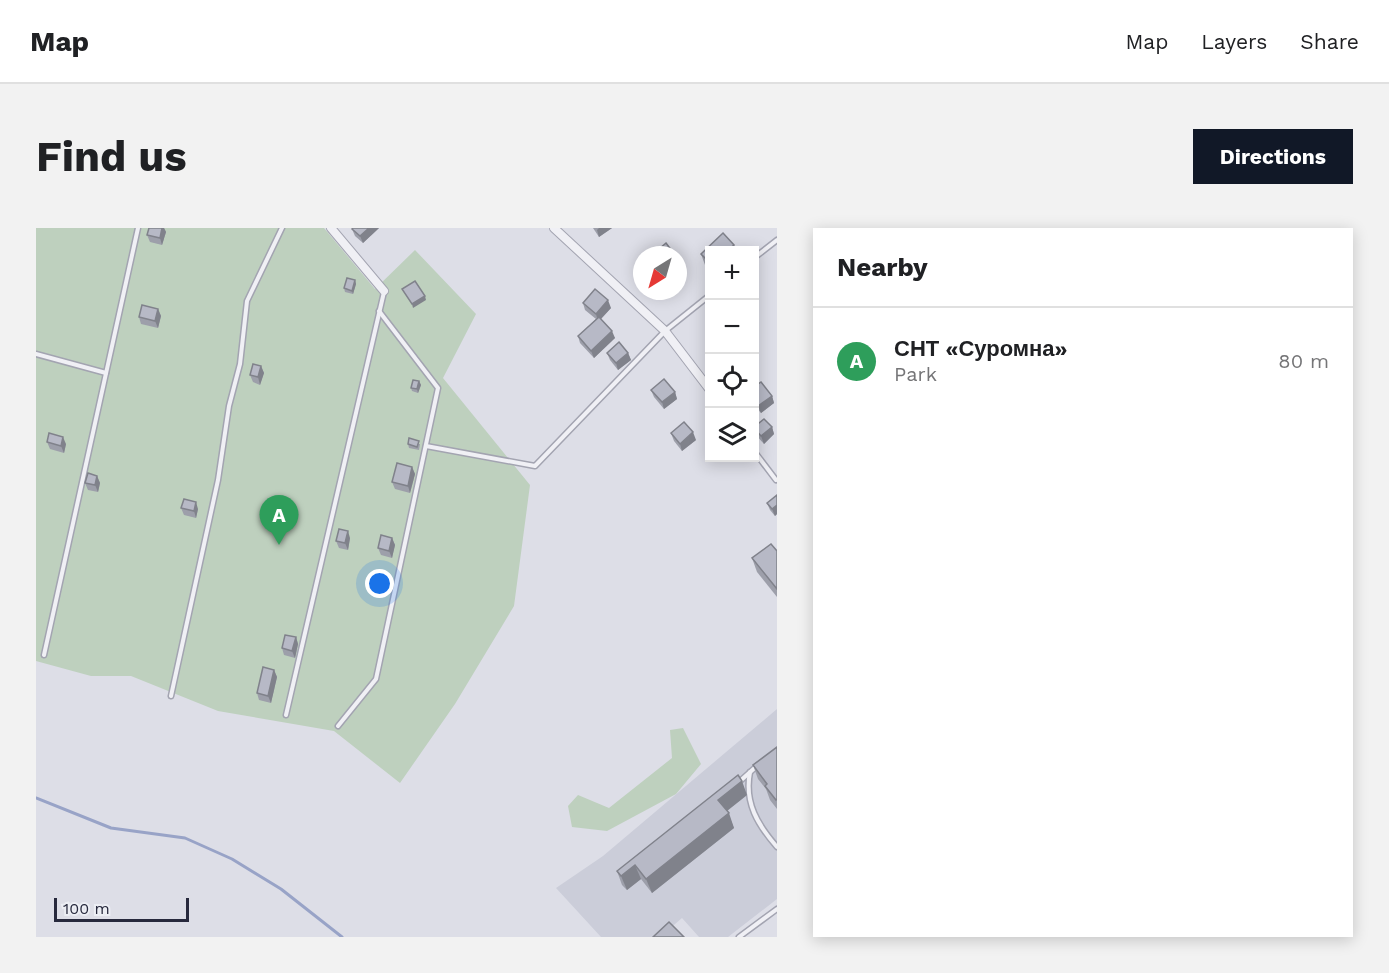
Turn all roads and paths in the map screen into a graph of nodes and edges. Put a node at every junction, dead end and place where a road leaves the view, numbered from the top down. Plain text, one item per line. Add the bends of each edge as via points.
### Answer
1 (138, 228) edge
2 (282, 228) edge
3 (331, 228) edge
4 (554, 228) edge
5 (777, 240) edge
6 (759, 254) edge
7 (384, 291) joint
8 (705, 299) edge
9 (379, 311) junction
10 (665, 331) junction
11 (36, 354) edge
12 (106, 373) junction
13 (705, 383) edge
14 (426, 446) junction
15 (759, 458) edge
16 (776, 480) edge
17 (44, 655) dead end
18 (171, 696) dead end
19 (286, 715) dead end
20 (338, 726) dead end
21 (759, 764) edge
22 (750, 771) junction
23 (734, 787) edge
24 (777, 847) edge
25 (777, 909) edge
26 (739, 937) edge

1 - 12 lane
2 - 18 lane via 247,301 240,364 218,480
3 - 7 street
4 - 10 street
5 - 6 lane
7 - 9 lane
8 - 10 lane
9 - 14 lane via 438,388
9 - 19 lane
10 - 13 street
10 - 14 lane via 535,466
11 - 12 lane
12 - 17 lane
14 - 20 lane via 376,679
15 - 16 lane
21 - 22 lane
22 - 23 lane
22 - 24 lane via 748,783 754,818
25 - 26 lane

